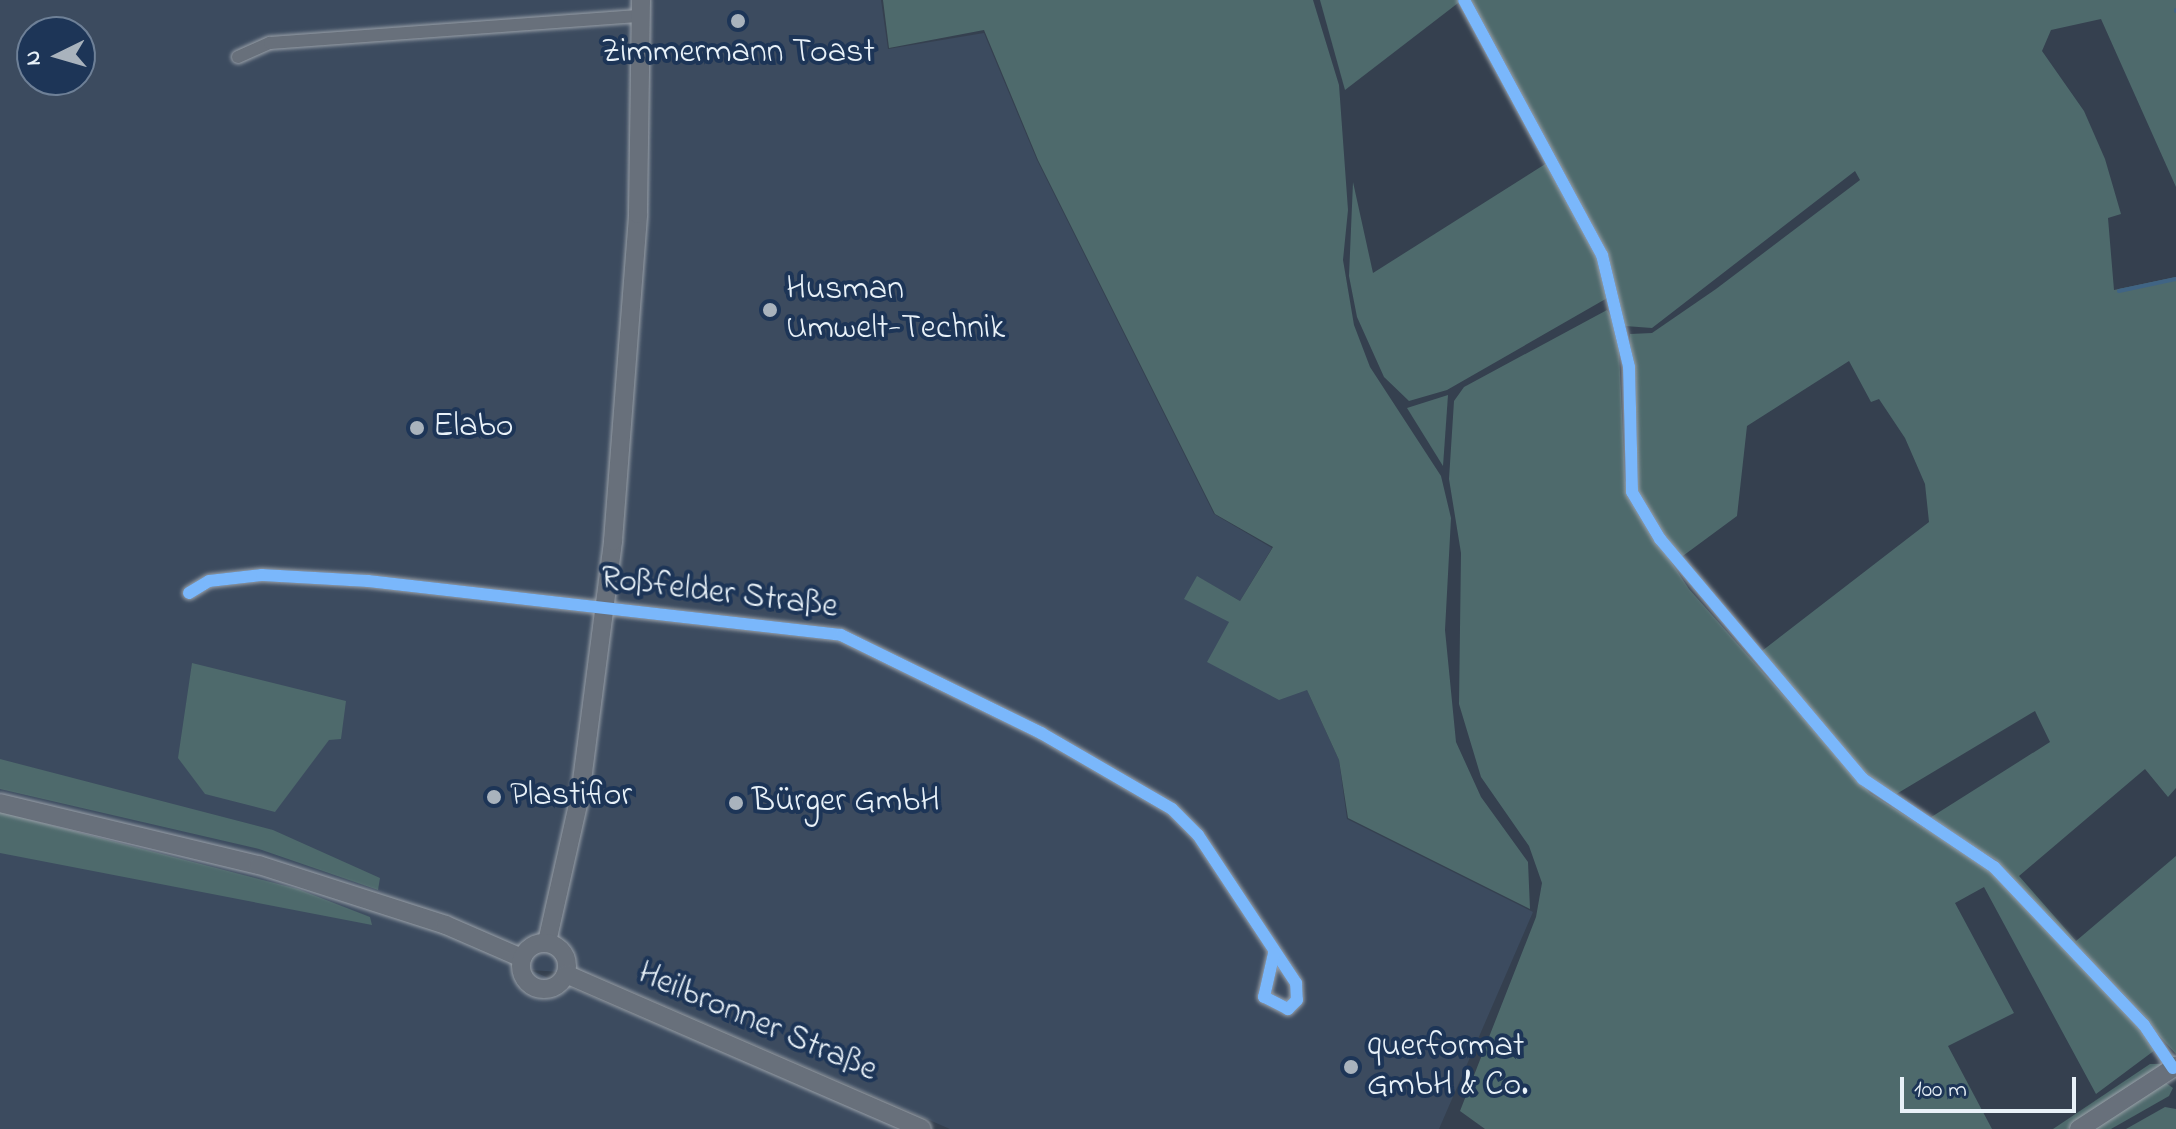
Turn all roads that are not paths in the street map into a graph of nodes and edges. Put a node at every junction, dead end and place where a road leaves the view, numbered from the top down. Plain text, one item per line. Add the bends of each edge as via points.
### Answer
1 (1464, 0) edge
2 (641, 8) edge
3 (238, 57) dead end
4 (189, 593) dead end
5 (606, 607) junction
6 (0, 803) edge
7 (547, 942) junction
8 (1274, 953) dead end
9 (522, 958) junction
10 (566, 974) junction
11 (2175, 1067) edge
12 (922, 1129) edge
13 (2079, 1129) edge

1 - 11 street via 1602,255 1629,367 1632,492 1660,539 1863,779 1994,867 2144,1025
2 - 3 street, Roßfelder Straße via 270,43
2 - 5 main road, Roßfelder Straße via 631,329
4 - 5 street, Roßfelder Straße via 209,581 262,575
5 - 7 main road, Roßfelder Straße via 580,796
5 - 8 street, Roßfelder Straße via 841,635 1041,733 1152,793 1189,824
6 - 9 main road via 259,865 446,925
7 - 9 main road
7 - 10 main road via 561,950
9 - 10 main road via 526,980 541,989
10 - 12 main road, Heilbronner Straße
11 - 13 main road

